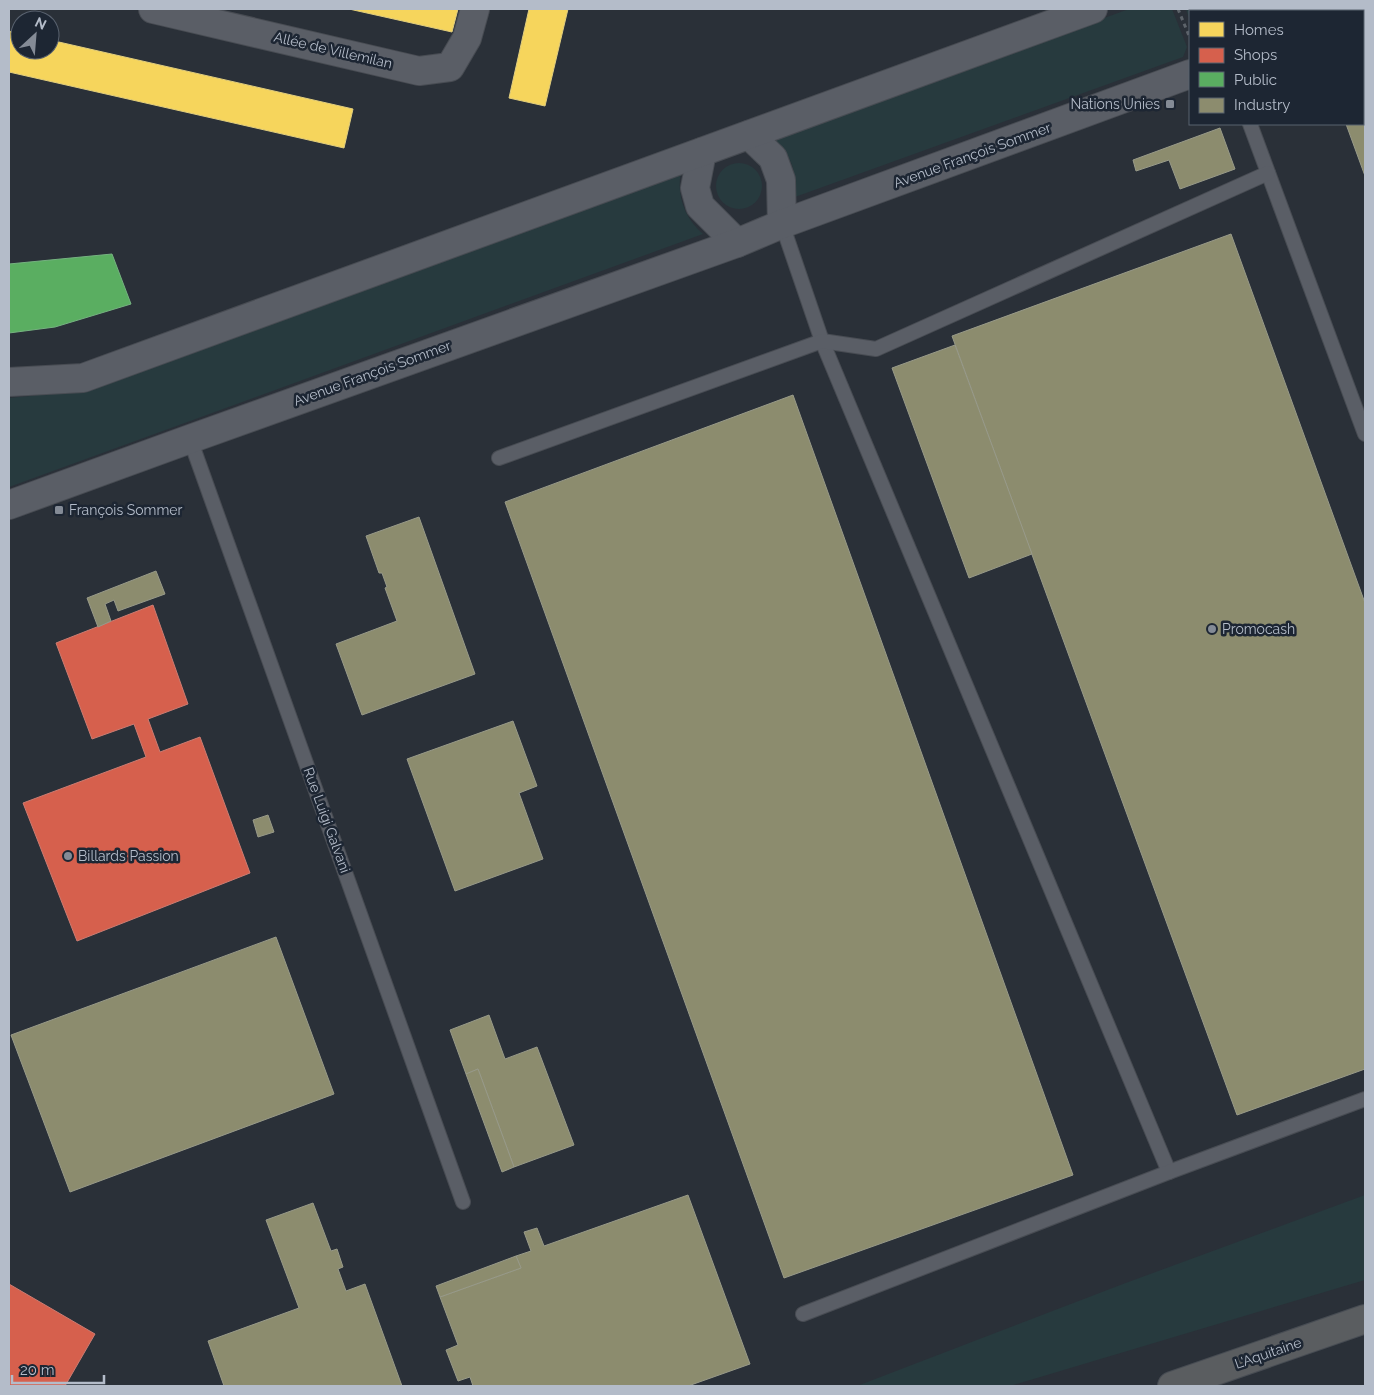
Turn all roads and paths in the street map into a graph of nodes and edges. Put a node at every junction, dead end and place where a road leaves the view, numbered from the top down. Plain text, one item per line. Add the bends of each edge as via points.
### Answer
1 (153, 9) edge
2 (475, 9) edge
3 (1094, 9) edge
4 (1178, 9) edge
5 (1189, 36) edge
6 (1189, 74) edge
7 (1250, 125) edge
8 (749, 135) junction
9 (702, 152) junction
10 (1268, 173) junction
11 (782, 224) junction
12 (737, 242) junction
13 (822, 341) junction
14 (9, 382) edge
15 (1365, 434) edge
16 (190, 438) junction
17 (499, 458) dead end
18 (9, 505) edge
19 (1365, 1099) edge
20 (1169, 1172) junction
21 (463, 1202) dead end
22 (803, 1314) dead end
23 (1365, 1319) edge
24 (1172, 1386) edge

1 - 2 street, Allée de Villemilan via 420,71 450,67 467,38
3 - 8 street
4 - 5 path
6 - 11 street, Avenue François Sommer
7 - 10 lane
8 - 9 street
8 - 11 street via 774,158 781,180
9 - 12 street via 695,188 700,206
9 - 14 street via 83,378
10 - 13 lane via 876,350
10 - 15 lane
11 - 12 street
11 - 13 lane
12 - 16 street, Avenue François Sommer
13 - 17 lane
13 - 20 lane
16 - 18 street, Avenue François Sommer
16 - 21 lane, Rue Luigi Galvani
19 - 20 lane
20 - 22 lane
23 - 24 highway, L'Aquitaine

